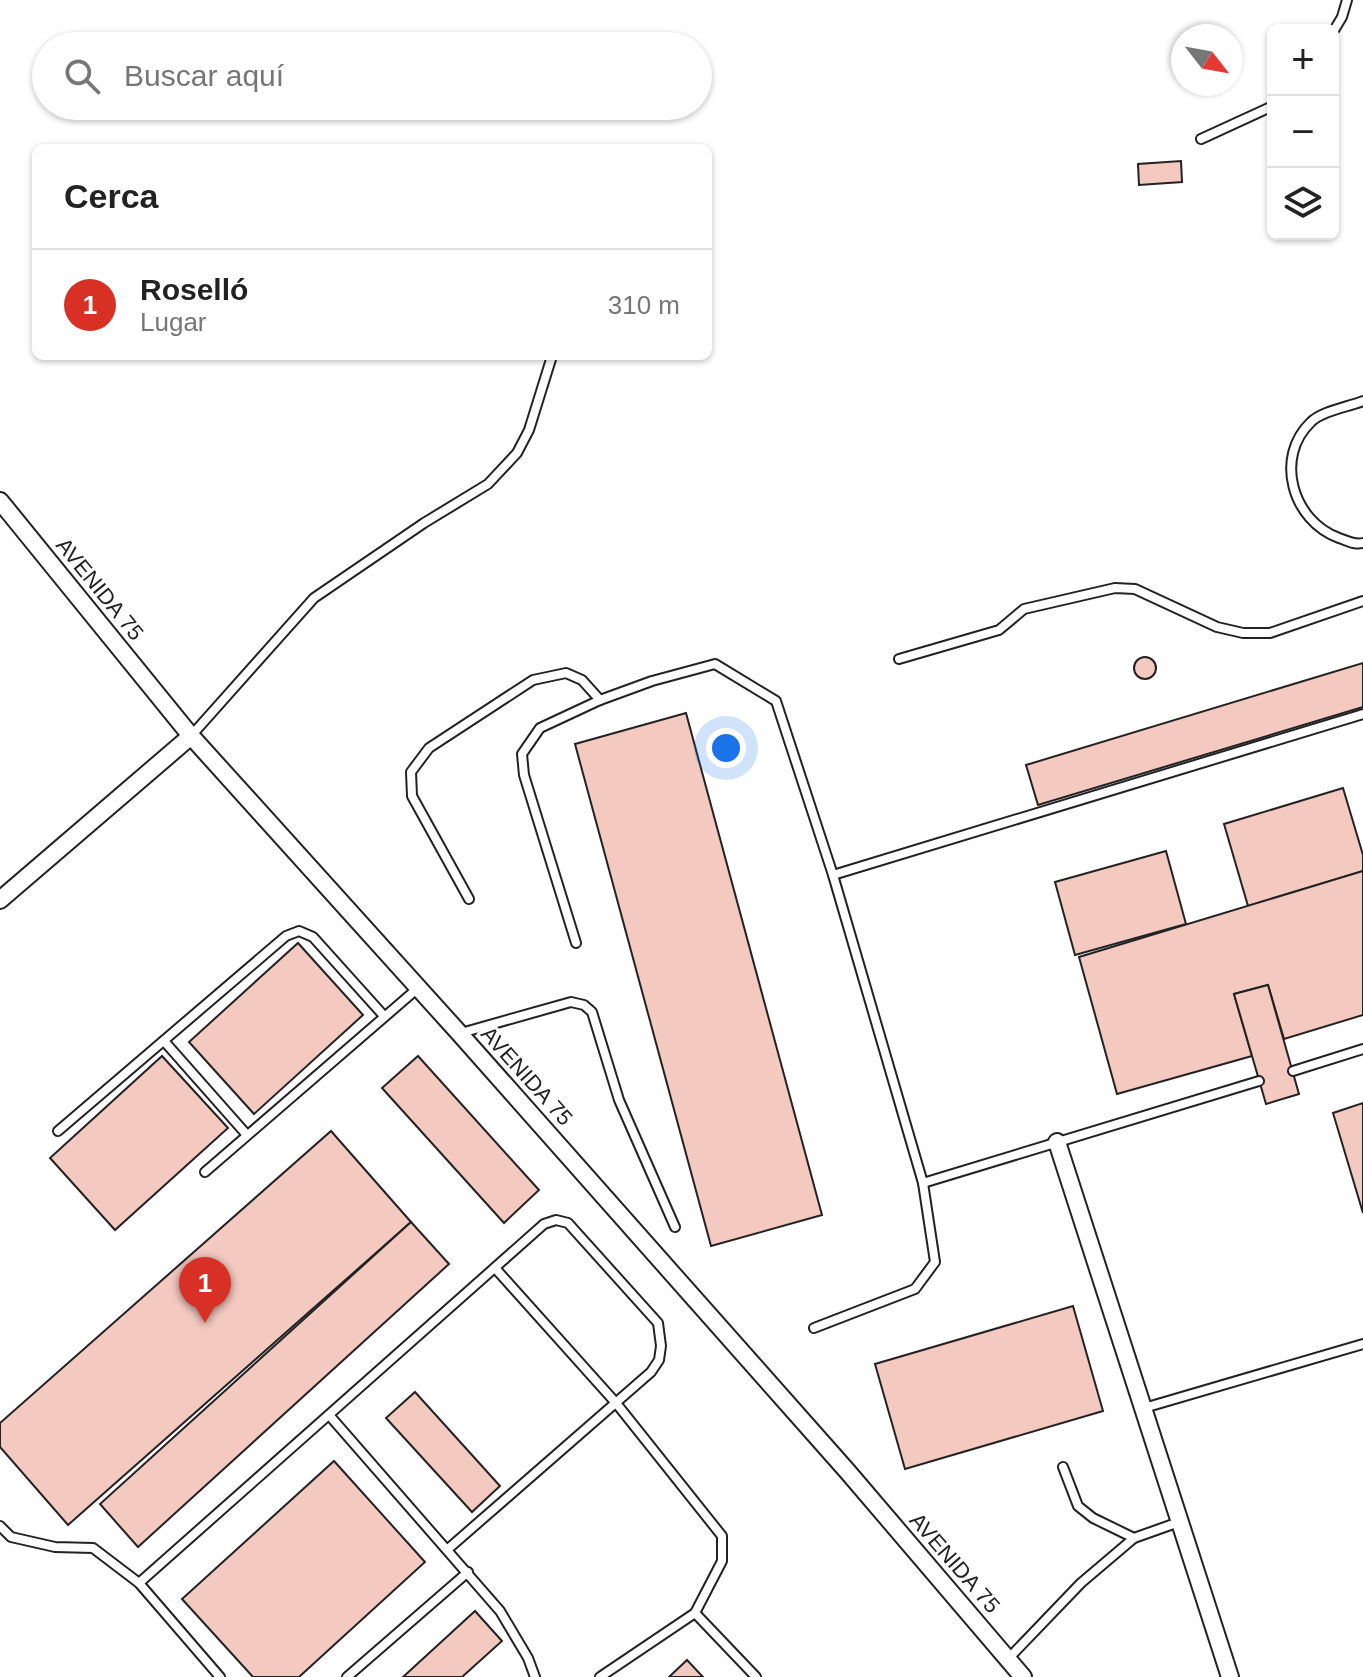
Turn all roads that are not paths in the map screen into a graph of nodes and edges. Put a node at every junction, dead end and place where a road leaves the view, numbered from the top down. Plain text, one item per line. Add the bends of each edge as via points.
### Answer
1 (1347, 0) edge
2 (1338, 24) edge
3 (1267, 109) edge
4 (1201, 139) dead end
5 (551, 360) edge
6 (1363, 401) edge
7 (0, 501) edge
8 (1363, 543) edge
9 (1363, 601) edge
10 (899, 659) dead end
11 (600, 700) junction
12 (1363, 714) edge
13 (191, 736) junction
14 (833, 875) junction
15 (469, 899) dead end
16 (0, 900) edge
17 (576, 943) dead end
18 (418, 987) junction
19 (384, 1016) junction
20 (460, 1034) junction
21 (164, 1041) junction
22 (1363, 1049) edge
23 (1293, 1071) dead end
24 (1259, 1081) dead end
25 (58, 1131) dead end
26 (247, 1135) junction
27 (1057, 1142) junction
28 (205, 1172) dead end
29 (923, 1183) junction
30 (675, 1227) dead end
31 (495, 1268) junction
32 (814, 1328) dead end
33 (1363, 1344) edge
34 (616, 1403) junction
35 (1144, 1408) junction
36 (329, 1415) junction
37 (1063, 1467) dead end
38 (1180, 1522) junction
39 (0, 1526) edge
40 (1134, 1538) junction
41 (448, 1549) junction
42 (468, 1572) junction
43 (139, 1583) junction
44 (695, 1613) junction
45 (1008, 1659) junction
46 (220, 1677) edge
47 (347, 1677) edge
48 (535, 1677) edge
49 (600, 1677) edge
50 (756, 1677) edge
51 (1023, 1677) edge
52 (1230, 1677) edge

1 - 2 lane
3 - 4 lane
5 - 13 lane via 529,430 517,453 488,484 314,598
6 - 8 lane via 1313,419 1293,443 1290,480 1303,510 1330,534
7 - 13 street, AVENIDA 75
9 - 10 lane via 1270,633 1243,633 1217,627 1135,589 1115,588 1024,609 999,630
11 - 14 lane via 715,664 776,701
11 - 15 lane via 582,680 566,673 533,680 429,748 411,772 412,796
11 - 17 lane via 540,728 522,754
12 - 14 lane
13 - 16 street
13 - 18 street, AVENIDA 75
14 - 29 lane
18 - 19 lane
18 - 20 street, AVENIDA 75
19 - 21 lane via 313,937 299,931 286,936
19 - 26 lane
20 - 30 lane via 571,1002 592,1012 619,1100
20 - 45 street, AVENIDA 75
21 - 25 lane
21 - 26 lane
22 - 23 lane
24 - 27 lane
26 - 28 lane
27 - 29 lane
27 - 35 street
29 - 32 lane via 935,1262 915,1289
31 - 34 lane
31 - 34 lane via 544,1224 568,1223 658,1323 659,1360
31 - 36 lane
33 - 35 lane
34 - 41 lane
34 - 44 lane via 722,1536 722,1561
35 - 38 street
36 - 41 lane
36 - 43 lane
37 - 40 lane via 1078,1506
38 - 40 lane
38 - 52 street
39 - 43 lane via 11,1537 55,1547 93,1548
40 - 45 lane via 1081,1583
41 - 42 lane
42 - 47 lane
42 - 48 lane via 500,1611
43 - 46 lane
44 - 49 lane
44 - 50 lane
45 - 51 street, AVENIDA 75

